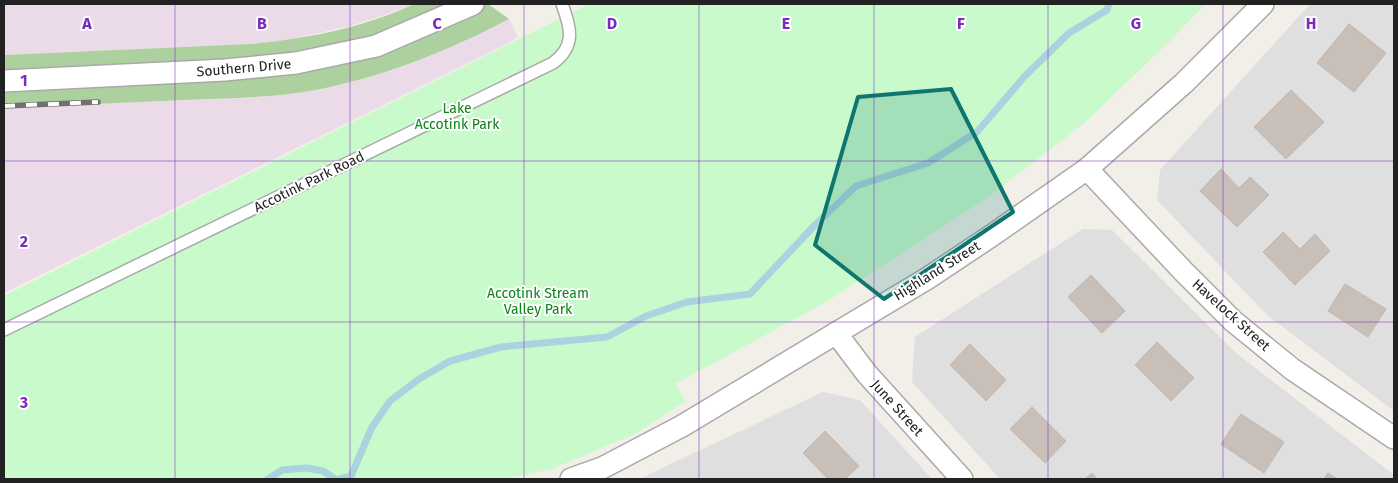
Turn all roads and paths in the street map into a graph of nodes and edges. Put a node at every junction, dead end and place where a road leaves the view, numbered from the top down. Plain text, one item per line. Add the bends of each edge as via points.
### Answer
1 (473, 4) edge
2 (562, 4) edge
3 (1263, 4) edge
4 (4, 81) edge
5 (1087, 169) junction
6 (4, 330) edge
7 (836, 333) junction
8 (1394, 438) edge
9 (571, 479) edge
10 (962, 479) edge

1 - 4 street, Southern Drive via 376,46 296,63 225,70
2 - 6 lane, Accotink Park Road via 570,37 568,48 553,63
3 - 5 street, Highland Street via 1184,83
5 - 7 street, Highland Street via 936,272
5 - 8 street, Havelock Street via 1233,321 1292,369
7 - 9 street, Highland Street via 682,426 602,468
7 - 10 street, June Street via 866,374

